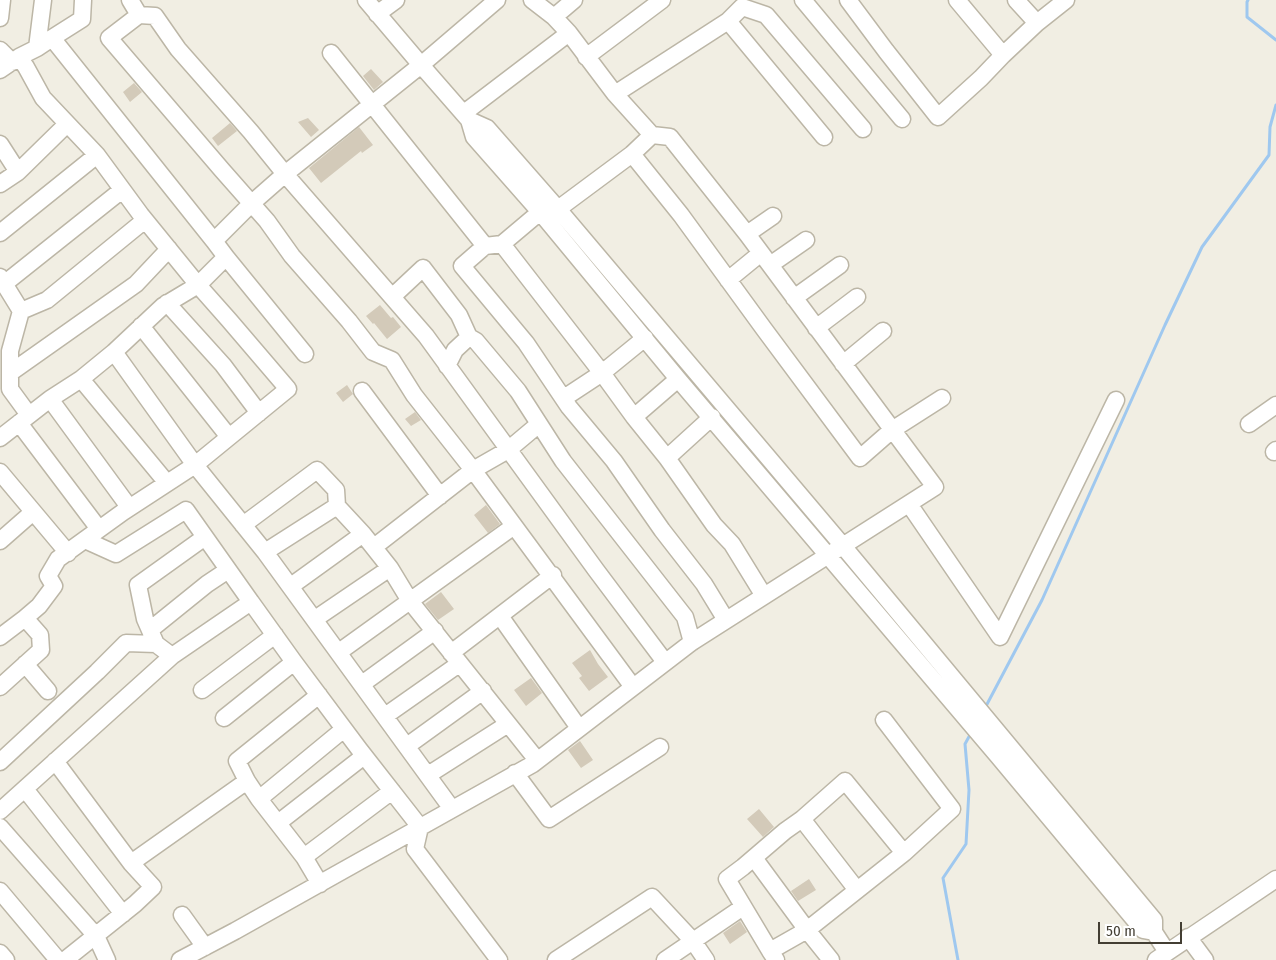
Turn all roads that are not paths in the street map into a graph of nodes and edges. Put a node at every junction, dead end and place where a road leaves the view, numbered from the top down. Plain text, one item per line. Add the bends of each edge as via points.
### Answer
1 (2, 0) edge
2 (43, 0) edge
3 (83, 0) edge
4 (130, 0) edge
5 (366, 0) edge
6 (396, 0) edge
7 (497, 0) edge
8 (532, 0) edge
9 (574, 0) edge
10 (662, 0) edge
11 (803, 0) edge
12 (848, 0) edge
13 (957, 0) edge
14 (1016, 0) edge
15 (1066, 0) edge
16 (739, 4) edge
17 (378, 14) junction
18 (139, 15) junction
19 (554, 17) junction
20 (0, 18) edge
21 (728, 22) junction
22 (1037, 23) junction
23 (569, 33) junction
24 (52, 38) junction
25 (37, 48) junction
26 (0, 50) edge
27 (331, 54) dead end
28 (1003, 55) junction
29 (586, 56) junction
30 (10, 63) edge
31 (420, 65) junction
32 (615, 94) junction
33 (371, 105) junction
34 (466, 117) junction
35 (902, 119) dead end
36 (68, 124) junction
37 (863, 129) dead end
38 (652, 135) junction
39 (824, 137) dead end
40 (0, 144) edge
41 (632, 154) junction
42 (97, 155) junction
43 (18, 172) junction
44 (285, 174) junction
45 (0, 184) edge
46 (122, 190) junction
47 (252, 203) junction
48 (558, 209) junction
49 (540, 212) junction
50 (773, 216) dead end
51 (145, 220) junction
52 (0, 233) edge
53 (746, 234) junction
54 (806, 240) dead end
55 (214, 241) junction
56 (502, 244) junction
57 (485, 246) junction
58 (169, 249) junction
59 (226, 257) junction
60 (765, 259) junction
61 (840, 265) dead end
62 (728, 280) junction
63 (2, 281) edge
64 (198, 285) junction
65 (857, 297) dead end
66 (392, 298) junction
67 (794, 298) junction
68 (167, 303) junction
69 (21, 311) junction
70 (141, 326) junction
71 (816, 328) junction
72 (883, 331) dead end
73 (0, 338) edge
74 (469, 338) junction
75 (645, 338) junction
76 (10, 351) junction
77 (114, 352) junction
78 (305, 354) dead end
79 (843, 364) junction
80 (447, 366) junction
81 (602, 373) junction
82 (82, 379) junction
83 (678, 379) junction
84 (7, 384) edge
85 (362, 391) dead end
86 (564, 398) junction
87 (942, 398) dead end
88 (50, 399) junction
89 (1116, 400) dead end
90 (1276, 405) edge
91 (259, 412) junction
92 (634, 417) junction
93 (712, 418) junction
94 (24, 419) junction
95 (539, 424) junction
96 (1249, 424) dead end
97 (892, 430) junction
98 (229, 437) junction
99 (0, 438) edge
100 (508, 450) junction
101 (667, 458) junction
102 (195, 465) junction
103 (473, 470) junction
104 (3, 480) edge
105 (167, 483) junction
106 (440, 496) junction
107 (909, 504) junction
108 (337, 506) junction
109 (129, 507) junction
110 (33, 512) junction
111 (243, 525) junction
112 (514, 526) junction
113 (98, 529) junction
114 (363, 534) junction
115 (205, 537) junction
116 (85, 540) junction
117 (0, 541) edge
118 (843, 546) junction
119 (374, 547) junction
120 (68, 552) junction
121 (265, 552) junction
122 (828, 556) junction
123 (390, 568) junction
124 (228, 570) junction
125 (552, 575) junction
126 (291, 586) junction
127 (764, 596) junction
128 (410, 601) junction
129 (251, 602) junction
130 (500, 616) junction
131 (25, 618) junction
132 (315, 619) junction
133 (726, 620) junction
134 (435, 631) junction
135 (2, 632) edge
136 (275, 635) junction
137 (153, 637) junction
138 (692, 642) junction
139 (340, 652) junction
140 (172, 656) junction
141 (455, 658) junction
142 (294, 662) junction
143 (666, 662) junction
144 (25, 664) junction
145 (362, 684) junction
146 (0, 687) edge
147 (633, 687) junction
148 (202, 690) dead end
149 (48, 691) dead end
150 (483, 691) junction
151 (319, 695) junction
152 (385, 716) junction
153 (224, 718) dead end
154 (884, 720) dead end
155 (508, 724) junction
156 (579, 728) junction
157 (344, 729) junction
158 (407, 746) junction
159 (660, 747) dead end
160 (364, 756) junction
161 (1, 759) edge
162 (537, 760) junction
163 (55, 761) junction
164 (515, 774) junction
165 (428, 775) junction
166 (247, 780) junction
167 (25, 788) junction
168 (392, 791) junction
169 (259, 799) junction
170 (452, 809) junction
171 (0, 811) edge
172 (802, 819) junction
173 (278, 823) junction
174 (0, 827) edge
175 (420, 827) junction
176 (904, 852) junction
177 (304, 857) junction
178 (754, 858) junction
179 (131, 863) junction
180 (1276, 879) edge
181 (320, 884) junction
182 (857, 890) junction
183 (0, 891) edge
184 (743, 907) junction
185 (123, 914) junction
186 (182, 915) dead end
187 (807, 930) junction
188 (1154, 932) junction
189 (96, 936) junction
190 (1188, 937) junction
191 (694, 941) junction
192 (205, 947) junction
193 (0, 953) edge
194 (773, 955) edge
195 (1162, 956) edge
196 (6, 960) edge
197 (58, 960) edge
198 (65, 960) edge
199 (107, 960) edge
200 (180, 960) edge
201 (499, 960) edge
202 (556, 960) edge
203 (664, 960) edge
204 (706, 960) edge
205 (830, 960) edge
206 (1205, 960) edge

1 - 20 street
2 - 25 street
3 - 24 street via 82,19
4 - 18 street
5 - 17 street
6 - 17 street
7 - 31 street
8 - 19 street
9 - 19 street
10 - 29 street
11 - 35 street
12 - 28 street via 938,117
13 - 28 street
14 - 22 street
15 - 22 street
16 - 21 street
16 - 37 street via 766,15
17 - 31 street
18 - 44 street via 155,16 178,49
18 - 47 street via 109,38
19 - 23 street
21 - 32 street
21 - 39 street
22 - 28 street
23 - 29 street
23 - 34 street
24 - 25 street
24 - 55 street
25 - 30 street
26 - 30 street
27 - 33 street
29 - 32 street
30 - 36 street via 26,67 43,98
31 - 33 street
31 - 34 street
32 - 38 street
33 - 44 street
33 - 57 street
34 - 48 street via 487,128
34 - 49 street via 474,137
36 - 42 street
36 - 43 street
38 - 41 street
38 - 53 street via 670,137
40 - 43 street
41 - 48 street
41 - 62 street
42 - 46 street
42 - 52 street
43 - 45 street
44 - 47 street
44 - 66 street
46 - 51 street
46 - 63 street
47 - 55 street
47 - 103 street via 373,352 392,360 414,395
48 - 118 street
49 - 56 street
49 - 75 street
50 - 53 street
51 - 58 street
51 - 69 street via 47,300
53 - 60 street
54 - 60 street
55 - 59 street
56 - 57 street
56 - 81 street
57 - 86 street via 462,266 526,343
58 - 64 street
58 - 84 street via 136,284
59 - 64 street
59 - 78 street
60 - 62 street
60 - 67 street
61 - 67 street
62 - 97 street via 860,458
63 - 69 street
64 - 68 street
64 - 91 street via 288,389
65 - 71 street
66 - 74 street via 423,268 459,315
66 - 80 street via 426,336
67 - 71 street
68 - 70 street
68 - 91 street via 223,365
69 - 76 street
70 - 77 street
70 - 98 street
71 - 79 street
72 - 79 street
73 - 76 street
74 - 80 street via 455,350
74 - 95 street via 518,391
75 - 81 street
75 - 83 street
76 - 84 street
77 - 82 street
77 - 102 street
79 - 97 street
80 - 100 street
81 - 86 street
81 - 92 street
82 - 88 street
82 - 105 street
83 - 92 street
83 - 93 street
84 - 94 street
85 - 106 street
86 - 133 street via 704,584
87 - 97 street
88 - 94 street
88 - 109 street
89 - 107 street via 1000,637
90 - 96 street
91 - 98 street
92 - 101 street
93 - 101 street
93 - 122 street
94 - 99 street
94 - 113 street
95 - 100 street
95 - 138 street via 563,461 685,617
97 - 107 street via 935,487
98 - 102 street
100 - 103 street
100 - 143 street
101 - 127 street via 714,525 732,544
102 - 105 street
102 - 111 street
103 - 106 street
103 - 112 street
104 - 110 street
105 - 109 street
106 - 119 street
107 - 118 street
108 - 111 street via 336,490 317,470
108 - 114 street
108 - 121 street
109 - 113 street
110 - 117 street
110 - 120 street
111 - 121 street
112 - 125 street
112 - 128 street
113 - 116 street
114 - 119 street
114 - 126 street
115 - 116 street via 186,510 116,554
115 - 124 street
115 - 137 street via 138,585 145,619
116 - 120 street
118 - 122 street
118 - 188 street via 1154,920
119 - 123 street
120 - 131 street via 58,560 48,576 54,586
121 - 126 street
122 - 127 street
122 - 188 street via 1143,930
123 - 128 street
123 - 132 street
124 - 129 street
124 - 137 street via 207,584
125 - 130 street
125 - 147 street
126 - 132 street
127 - 133 street
128 - 134 street
128 - 139 street
129 - 136 street
129 - 140 street
130 - 141 street
130 - 156 street
131 - 135 street
131 - 144 street via 40,635 42,650
132 - 139 street
133 - 138 street
134 - 141 street
134 - 145 street
136 - 142 street
136 - 148 street
137 - 140 street
137 - 161 street via 126,642
138 - 143 street
139 - 145 street
140 - 163 street
141 - 150 street
141 - 152 street
142 - 151 street
142 - 153 street
143 - 147 street
144 - 146 street
144 - 149 street
145 - 152 street
147 - 156 street
150 - 155 street
150 - 158 street
151 - 157 street
151 - 166 street via 237,761
152 - 158 street
154 - 176 street via 952,809
155 - 162 street
155 - 165 street
156 - 162 street
157 - 160 street
157 - 169 street
158 - 165 street
159 - 164 street via 549,819
160 - 168 street
160 - 173 street
162 - 164 street
163 - 167 street
163 - 179 street
164 - 170 street
165 - 170 street
166 - 169 street
166 - 179 street
167 - 171 street
167 - 185 street
168 - 175 street
168 - 177 street
169 - 173 street
170 - 175 street
172 - 176 street via 845,781
172 - 178 street
172 - 182 street
173 - 177 street
174 - 189 street
175 - 181 street
175 - 201 street via 415,849
176 - 182 street
177 - 181 street
178 - 184 street via 727,879
178 - 187 street
179 - 185 street via 153,887
180 - 190 street
181 - 192 street
182 - 187 street
183 - 197 street
184 - 191 street
184 - 194 street
185 - 189 street
186 - 192 street
187 - 194 street
187 - 205 street
188 - 195 street
189 - 198 street
189 - 199 street
190 - 195 street
190 - 206 street
191 - 202 street via 652,896
191 - 203 street
191 - 204 street
192 - 200 street
193 - 196 street

